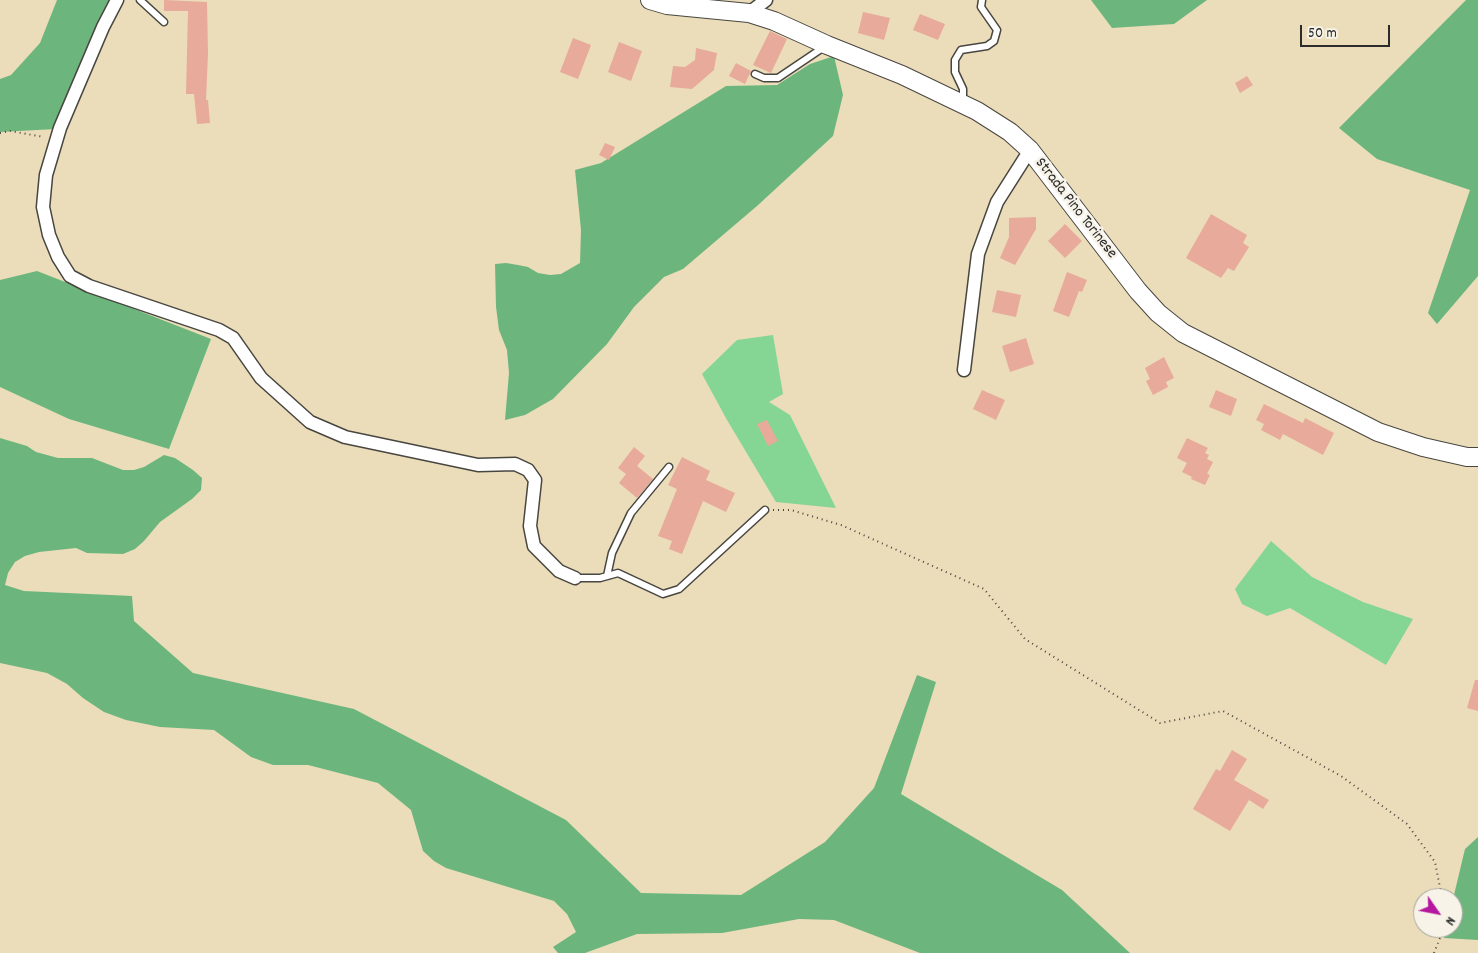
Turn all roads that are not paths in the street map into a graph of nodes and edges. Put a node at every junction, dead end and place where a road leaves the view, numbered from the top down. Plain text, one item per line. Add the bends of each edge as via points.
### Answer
1 (117, 0) edge
2 (140, 0) edge
3 (650, 0) edge
4 (766, 0) edge
5 (982, 0) edge
6 (749, 13) junction
7 (164, 22) dead end
8 (827, 45) junction
9 (754, 74) dead end
10 (963, 105) junction
11 (1030, 150) junction
12 (964, 370) dead end
13 (1478, 457) edge
14 (669, 467) dead end
15 (764, 510) road end
16 (608, 576) junction
17 (575, 578) joint

1 - 17 street via 56,140 46,175 43,207 49,235 70,276 89,286 219,330 233,338 261,378 310,422 345,437 478,465 515,464 528,470 535,480 530,526 534,546 559,571
2 - 7 lane
3 - 6 street, Strada Pino Torinese via 667,5
4 - 6 street
5 - 10 lane via 981,7 997,30 994,41 987,46 962,50 955,60 955,72 963,89
6 - 8 street, Strada Pino Torinese
8 - 9 lane via 778,78
8 - 10 street, Strada Pino Torinese via 902,75
10 - 11 street, Strada Pino Torinese via 1010,132
11 - 12 street via 997,202 978,254
11 - 13 street, Strada Pino Torinese via 1138,291 1183,333 1378,432 1423,447
14 - 16 lane via 631,514 612,553
15 - 16 lane via 679,589 662,594 618,573
16 - 17 lane

